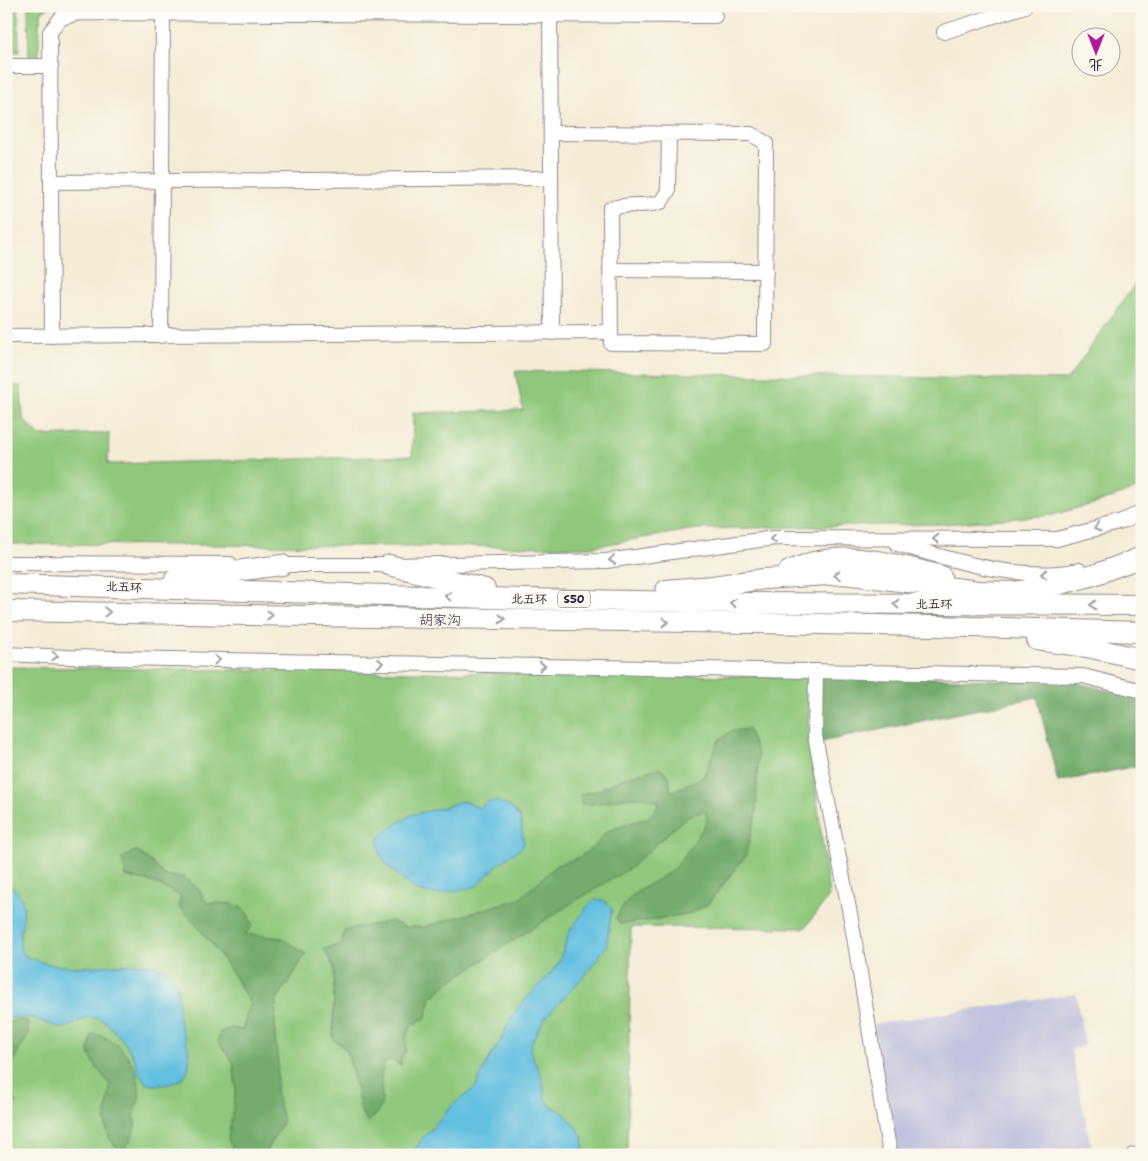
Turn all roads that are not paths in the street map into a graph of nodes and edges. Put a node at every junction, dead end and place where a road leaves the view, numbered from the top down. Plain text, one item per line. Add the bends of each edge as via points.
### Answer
1 (1025, 6) edge
2 (79, 10) edge
3 (132, 10) edge
4 (550, 11) edge
5 (163, 14) junction
6 (620, 16) edge
7 (715, 16) dead end
8 (944, 32) dead end
9 (6, 66) edge
10 (50, 66) junction
11 (551, 133) junction
12 (669, 134) junction
13 (551, 178) junction
14 (162, 181) junction
15 (51, 182) junction
16 (610, 270) junction
17 (766, 270) junction
18 (610, 332) junction
19 (552, 333) junction
20 (6, 336) edge
21 (52, 336) junction
22 (161, 336) junction
23 (1142, 511) edge
24 (880, 539) junction
25 (1142, 550) edge
26 (1142, 558) edge
27 (6, 563) edge
28 (282, 565) junction
29 (388, 565) junction
30 (6, 584) edge
31 (114, 587) junction
32 (532, 599) junction
33 (1142, 605) edge
34 (6, 610) edge
35 (936, 626) junction
36 (1142, 632) edge
37 (6, 654) edge
38 (1142, 659) edge
39 (816, 671) junction
40 (1142, 691) edge
41 (1142, 1154) edge
42 (890, 1155) edge
43 (1133, 1155) edge

1 - 8 street
2 - 3 street
2 - 10 street via 61,18 50,32
3 - 5 street
4 - 5 street
4 - 6 street
4 - 11 street
5 - 14 street
6 - 7 street
9 - 10 street
10 - 15 street
11 - 12 street
11 - 13 street
12 - 16 street via 668,190 661,202 610,209
12 - 17 street via 751,134 766,143
13 - 14 street
13 - 19 street
14 - 15 street
14 - 22 street
15 - 21 street
16 - 17 street
16 - 18 street
17 - 18 street via 765,344 610,343
18 - 19 street
19 - 22 street
20 - 21 street
21 - 22 street
23 -> 24 street via 1122,522 1057,539
25 -> 24 street via 1092,568 1058,574 1021,573 987,569
24 -> 29 street via 775,538 606,561
26 -> 32 highway via 1049,587 978,584 885,562 846,558 815,562 764,579 712,586
27 - 28 street
28 - 29 street
28 - 31 highway
29 - 32 highway
30 - 31 highway, 北五环 / S50
32 -> 31 highway, 北五环 / S50
33 -> 32 highway, 北五环 / S50
34 -> 35 highway, 北五环 / S50
35 - 36 highway, 北五环 / S50
35 - 38 highway via 1087,647
37 -> 39 street
39 - 40 street via 1083,676
39 - 42 street via 815,736 851,919
41 - 43 street

